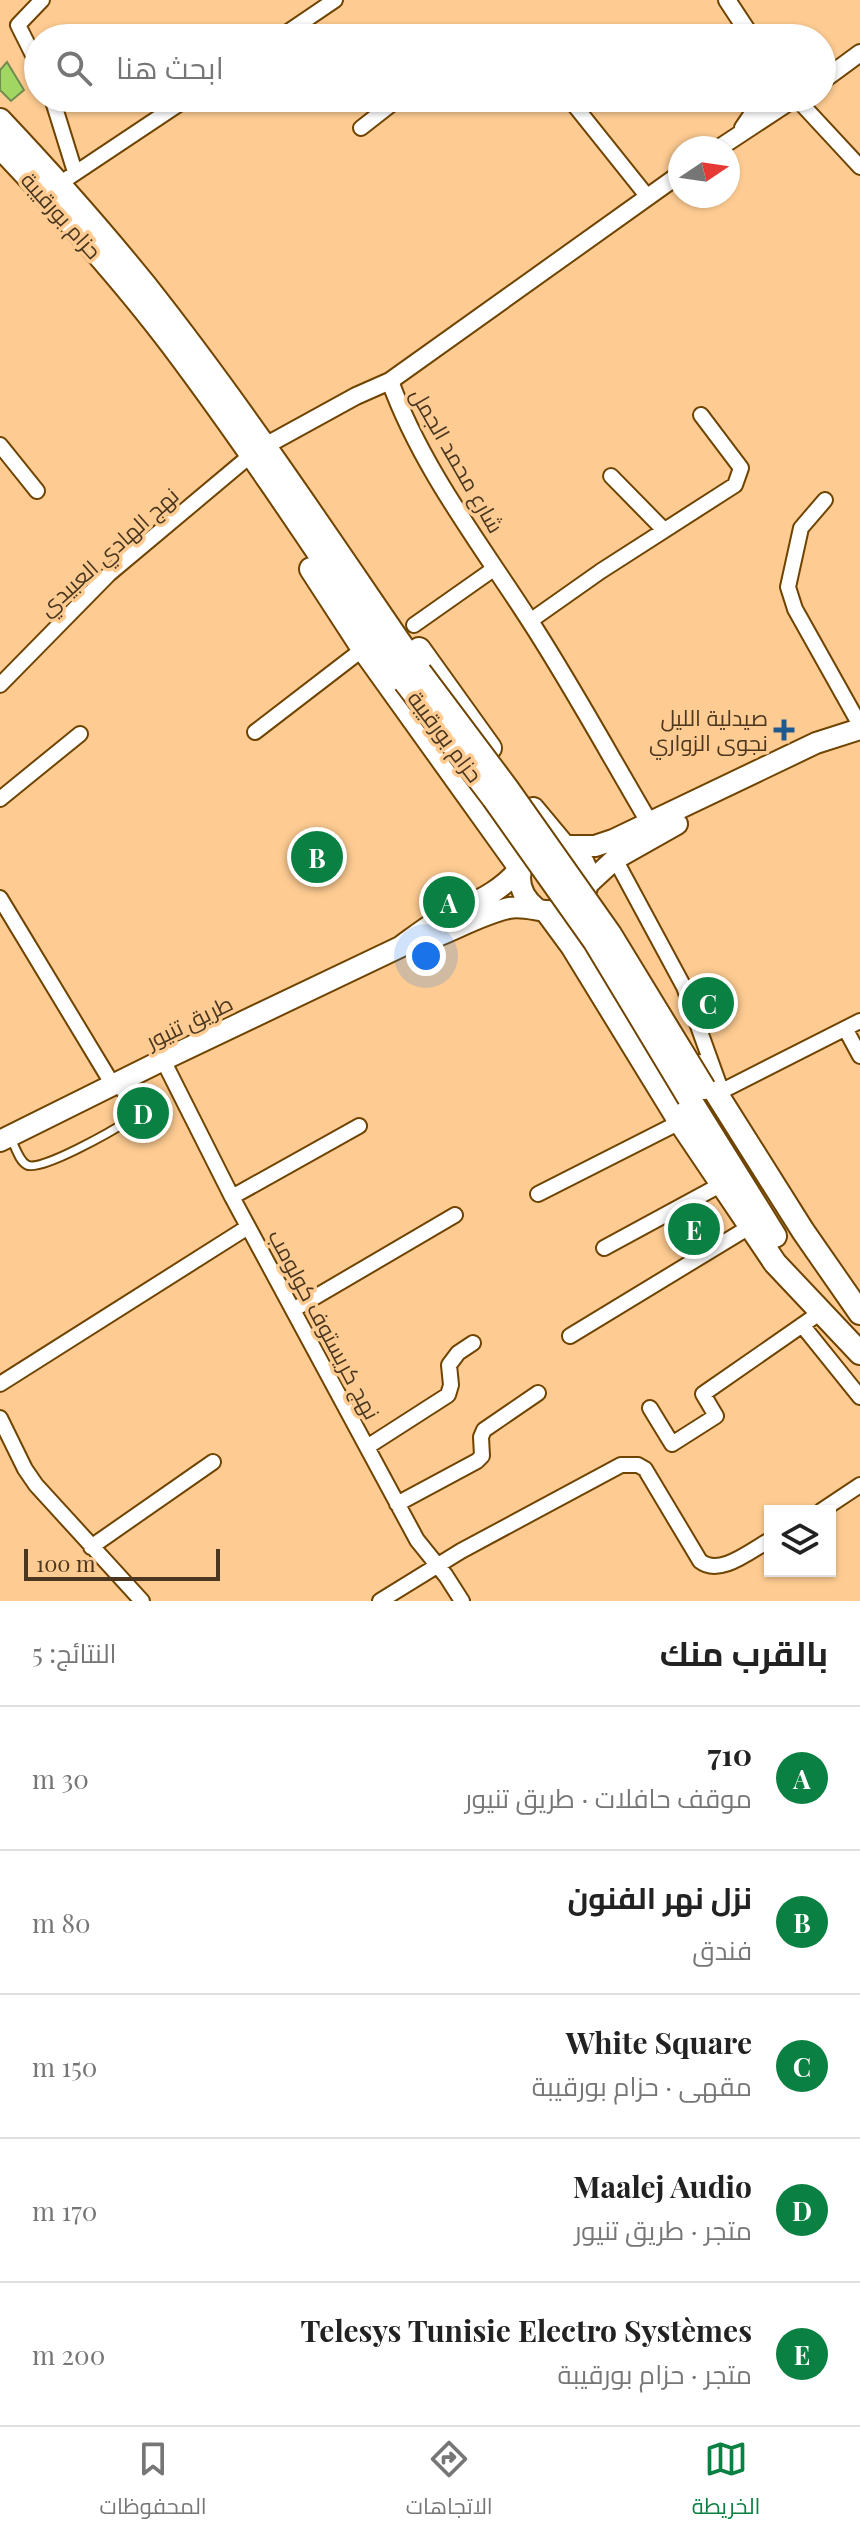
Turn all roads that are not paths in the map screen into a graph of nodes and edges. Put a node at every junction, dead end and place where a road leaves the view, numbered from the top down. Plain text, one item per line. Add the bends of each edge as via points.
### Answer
1 (42, 0) edge
2 (335, 0) edge
3 (727, 0) edge
4 (300, 24) edge
5 (743, 24) edge
6 (24, 37) edge
7 (860, 53) edge
8 (836, 71) edge
9 (55, 112) edge
10 (167, 112) edge
11 (381, 112) edge
12 (580, 112) edge
13 (752, 112) edge
14 (774, 112) edge
15 (809, 112) edge
16 (0, 120) edge
17 (361, 128) dead end
18 (736, 136) edge
19 (737, 136) edge
20 (0, 147) edge
21 (860, 167) edge
22 (67, 178) junction
23 (668, 182) edge
24 (647, 196) junction
25 (390, 381) junction
26 (701, 415) dead end
27 (0, 445) edge
28 (258, 451) junction
29 (611, 476) dead end
30 (37, 491) dead end
31 (825, 500) dead end
32 (664, 530) junction
33 (495, 568) junction
34 (530, 621) junction
35 (414, 625) dead end
36 (363, 649) junction
37 (0, 685) edge
38 (860, 728) edge
39 (255, 732) dead end
40 (80, 734) dead end
41 (0, 799) edge
42 (649, 822) junction
43 (565, 845) junction
44 (615, 859) junction
45 (520, 868) junction
46 (588, 884) junction
47 (0, 898) edge
48 (542, 910) junction
49 (400, 947) junction
50 (860, 1021) edge
51 (846, 1030) junction
52 (860, 1056) edge
53 (163, 1060) junction
54 (113, 1085) junction
55 (707, 1093) junction
56 (680, 1122) junction
57 (359, 1126) dead end
58 (5, 1139) edge
59 (722, 1184) junction
60 (538, 1194) dead end
61 (232, 1197) junction
62 (455, 1215) dead end
63 (751, 1226) junction
64 (248, 1227) junction
65 (604, 1248) dead end
66 (293, 1310) junction
67 (821, 1312) junction
68 (860, 1313) edge
69 (860, 1321) edge
70 (802, 1325) junction
71 (570, 1336) dead end
72 (473, 1343) dead end
73 (860, 1351) edge
74 (0, 1384) edge
75 (538, 1393) dead end
76 (860, 1397) edge
77 (650, 1408) dead end
78 (0, 1418) edge
79 (367, 1447) junction
80 (213, 1462) dead end
81 (860, 1485) edge
82 (397, 1504) junction
83 (830, 1505) edge
84 (764, 1543) edge
85 (91, 1547) junction
86 (437, 1566) junction
87 (142, 1601) edge
88 (380, 1601) edge
89 (462, 1601) edge

1 - 6 street via 18,25
2 - 4 street
3 - 5 street
7 - 8 street
9 - 22 street
10 - 22 street
11 - 17 street
12 - 24 street
13 - 18 street
14 - 19 street
15 - 21 street
16 - 22 highway, حزام بورقيبة
20 - 28 highway, حزام بورقيبة via 132,295
22 - 28 highway, حزام بورقيبة
23 - 24 street, شارع محمد الجمل
24 - 25 street, شارع محمد الجمل
25 - 28 street
25 - 33 street, شارع محمد الجمل via 402,415 444,490
26 - 32 street via 741,468 735,485
27 - 30 street
28 - 36 highway via 283,527
28 - 37 street, نهج الهادي العبيدي via 109,574
28 - 43 highway via 308,489 529,804
28 - 55 highway, حزام بورقيبة, bridge via 493,798
29 - 32 street
31 - 38 street via 801,528 788,587
32 - 34 street
33 - 34 street, شارع محمد الجمل
33 - 35 street
34 - 42 street, شارع محمد الجمل
36 - 39 street
36 - 45 highway
38 - 42 main road via 816,743
38 - 44 main road
40 - 41 street
42 - 43 main road via 595,846
43 - 45 main road via 534,849
43 - 46 main road via 584,862
44 - 46 main road
44 - 55 street via 684,987
45 - 48 main road via 522,891
45 - 49 main road, طريق تنيور via 492,895
46 - 48 main road via 568,909
46 - 55 highway
47 - 54 street
48 - 49 main road, طريق تنيور via 510,908 436,939
48 - 56 highway via 572,946
49 - 53 main road, طريق تنيور
50 - 51 street
51 - 52 street
51 - 55 street
53 - 54 main road, طريق تنيور
53 - 61 street, نهج كريستوف كولومب
54 - 58 main road, طريق تنيور
54 - 58 lane via 130,1104 131,1118 57,1159 28,1166
55 - 68 highway
55 - 69 highway, حزام بورقيبة via 795,1239
55 - 73 highway, حزام بورقيبة via 781,1246
56 - 59 highway
56 - 60 street
57 - 61 street
59 - 63 highway
59 - 65 street
61 - 64 street, نهج كريستوف كولومب
62 - 66 street
63 - 67 highway via 775,1263
63 - 71 street
64 - 66 street, نهج كريستوف كولومب
64 - 74 street
66 - 79 street, نهج كريستوف كولومب
67 - 70 street
67 - 73 highway
70 - 76 street
70 - 77 street via 703,1394 716,1416 672,1444
72 - 79 street via 449,1365 448,1395
75 - 82 street via 484,1430 477,1461
78 - 85 street via 25,1469
79 - 82 street, نهج كريستوف كولومب
80 - 85 street
81 - 83 street
82 - 86 street, نهج كريستوف كولومب
84 - 86 street via 723,1566 705,1565 645,1469 630,1464
85 - 87 street
86 - 88 street
86 - 89 street, نهج كريستوف كولومب

